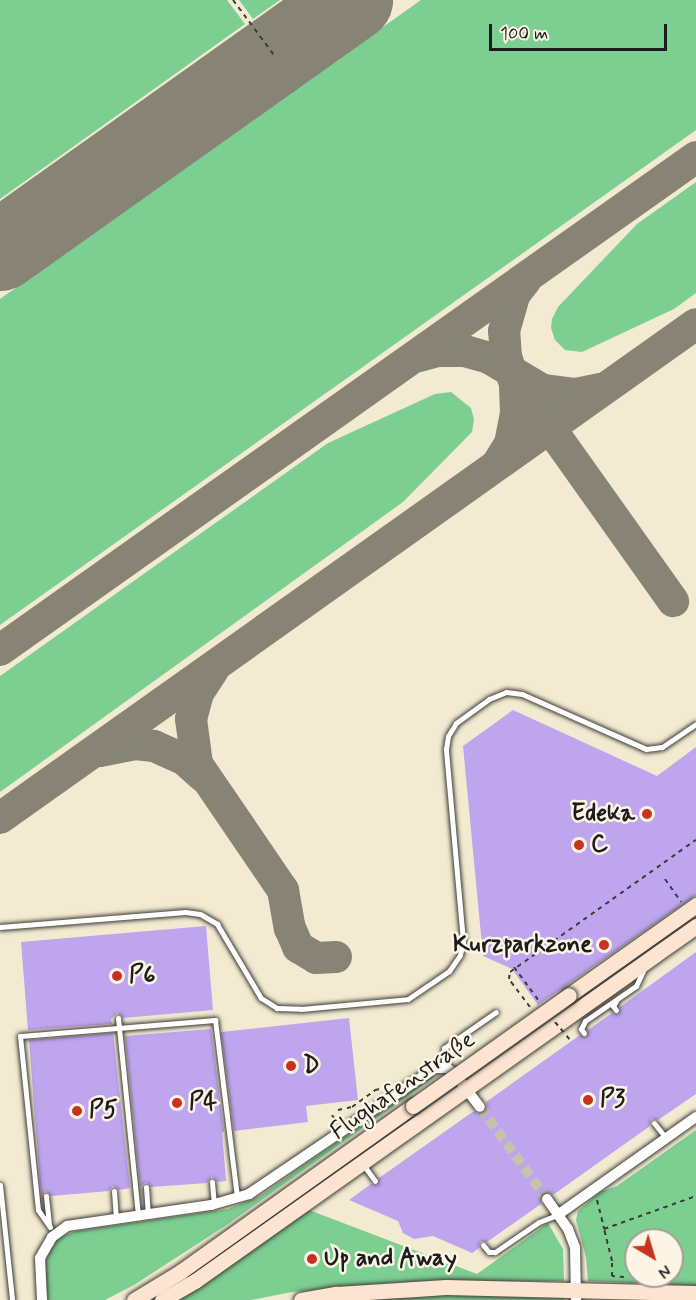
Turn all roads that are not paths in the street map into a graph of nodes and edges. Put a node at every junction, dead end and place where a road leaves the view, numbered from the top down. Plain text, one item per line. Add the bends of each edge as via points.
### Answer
1 (696, 724) edge
2 (692, 908) edge
3 (696, 926) edge
4 (0, 927) edge
5 (645, 962) junction
6 (617, 999) junction
7 (616, 1010) dead end
8 (496, 1012) dead end
9 (118, 1018) dead end
10 (119, 1028) junction
11 (584, 1032) dead end
12 (444, 1068) junction
13 (467, 1089) junction
14 (480, 1107) tunnel mouth
15 (696, 1117) edge
16 (654, 1123) dead end
17 (666, 1138) junction
18 (362, 1163) junction
19 (375, 1181) dead end
20 (212, 1182) dead end
21 (0, 1185) edge
22 (146, 1187) dead end
23 (114, 1191) dead end
24 (46, 1196) dead end
25 (238, 1199) junction
26 (547, 1199) tunnel mouth
27 (214, 1205) junction
28 (559, 1214) junction
29 (143, 1215) junction
30 (116, 1218) junction
31 (51, 1232) junction
32 (483, 1245) dead end
33 (696, 1293) edge
34 (576, 1295) edge
35 (337, 1297) edge
36 (12, 1300) edge
37 (42, 1300) edge
38 (134, 1300) edge
39 (162, 1300) edge
40 (301, 1300) edge

1 - 4 lane via 662,747 646,749 522,694 506,692 489,699 456,723 446,750 463,941 460,955 449,971 408,999 278,1008 261,998 217,924 200,914
2 - 38 main road, Flughafenstraße, bridge via 235,1233
3 - 5 main road, Flughafenstraße
5 - 6 lane via 640,981
5 - 13 main road, Flughafenstraße
6 - 7 lane via 613,1006
6 - 11 lane via 585,1022 581,1029
8 - 12 lane via 444,1048
9 - 10 lane
10 - 25 lane via 215,1020
10 - 29 lane
10 - 31 lane via 20,1036 38,1210
12 - 13 street
12 - 25 street via 422,1074 264,1186
13 - 14 street
13 - 18 main road, Flughafenstraße
15 - 17 street
16 - 17 lane
17 - 28 street
18 - 19 lane
18 - 39 main road, Flughafenstraße
20 - 27 lane
21 - 36 lane
22 - 29 lane
23 - 30 lane
24 - 31 lane
25 - 27 street
26 - 28 street
27 - 29 street
28 - 32 lane via 539,1221 495,1252 489,1252
28 - 34 street via 575,1247
29 - 30 street
30 - 31 street via 76,1223
31 - 37 street via 40,1257
33 - 34 main road
34 - 35 main road via 446,1287
35 - 40 main road

